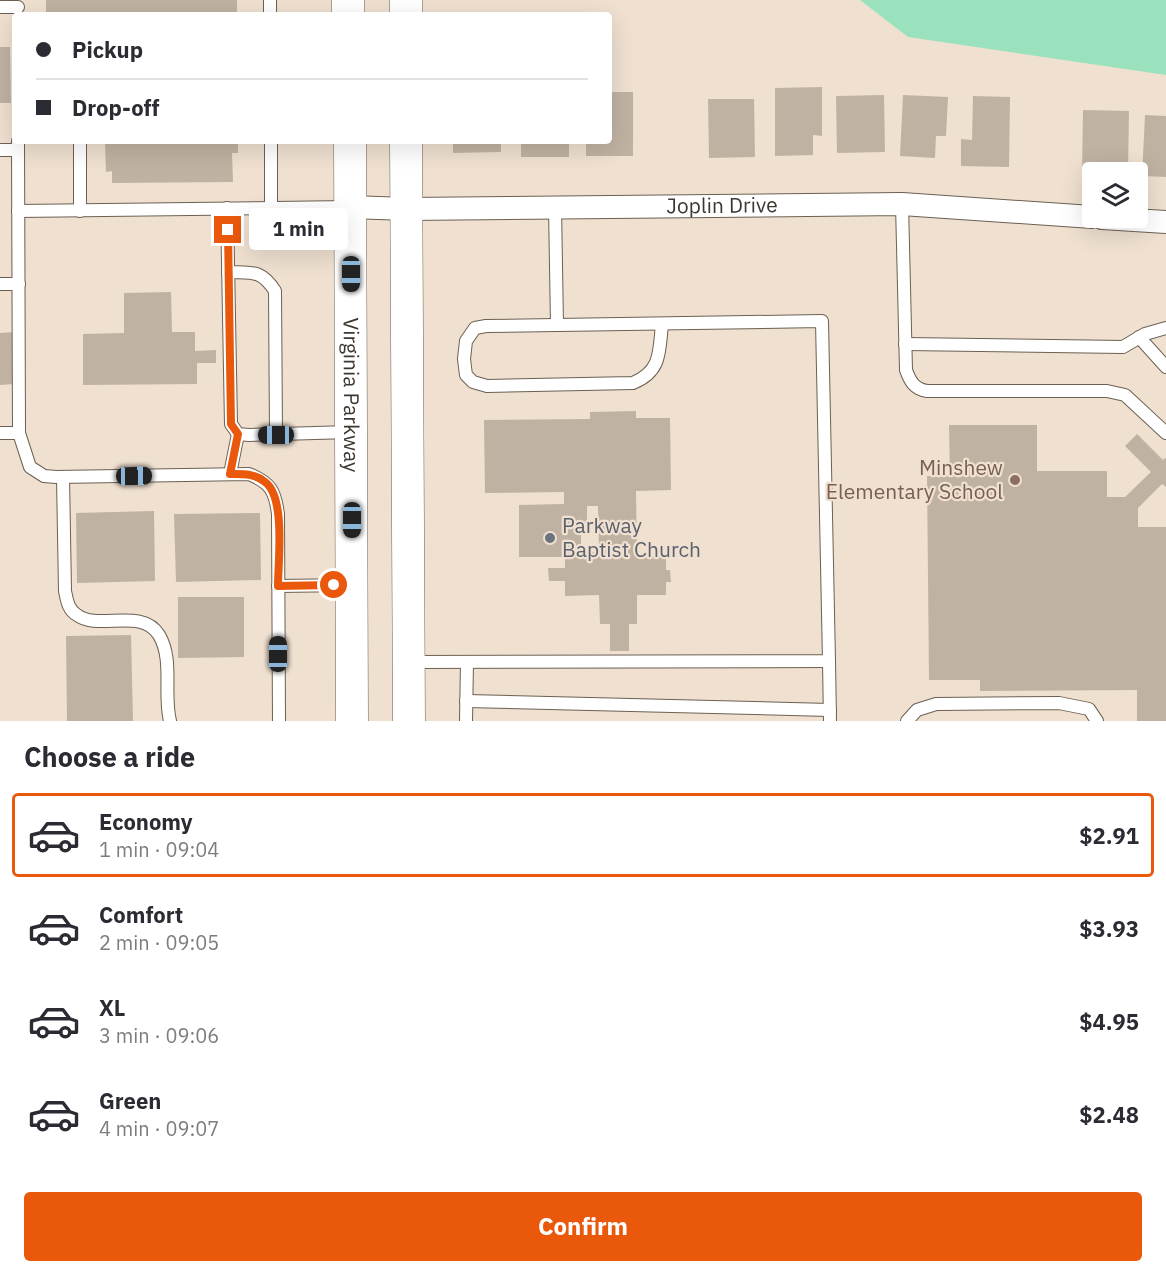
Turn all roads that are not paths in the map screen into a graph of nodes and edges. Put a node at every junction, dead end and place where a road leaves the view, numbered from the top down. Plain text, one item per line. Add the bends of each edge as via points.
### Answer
1 (0, 7) edge
2 (18, 7) edge
3 (80, 144) edge
4 (271, 144) edge
5 (350, 144) edge
6 (406, 144) edge
7 (18, 146) edge
8 (0, 150) edge
9 (902, 204) junction
10 (350, 207) junction
11 (555, 207) junction
12 (227, 208) junction
13 (271, 208) junction
14 (406, 209) junction
15 (80, 211) junction
16 (18, 212) junction
17 (1082, 216) edge
18 (1148, 221) edge
19 (1166, 222) edge
20 (228, 272) junction
21 (0, 284) edge
22 (19, 284) junction
23 (663, 324) junction
24 (557, 325) junction
25 (1166, 328) edge
26 (1139, 337) junction
27 (905, 344) junction
28 (1166, 367) edge
29 (351, 432) junction
30 (0, 433) edge
31 (19, 433) junction
32 (238, 434) junction
33 (1166, 434) edge
34 (276, 435) junction
35 (230, 474) junction
36 (63, 477) junction
37 (352, 585) junction
38 (278, 586) junction
39 (829, 661) junction
40 (409, 662) junction
41 (467, 662) junction
42 (466, 701) junction
43 (830, 715) edge
44 (170, 721) edge
45 (279, 721) edge
46 (352, 721) edge
47 (409, 721) edge
48 (466, 721) edge
49 (907, 721) edge
50 (1097, 721) edge

1 - 2 lane
3 - 15 lane
4 - 13 lane
5 - 10 main road, Virginia Parkway
6 - 14 main road
7 - 8 lane
7 - 16 lane
9 - 11 street, Joplin Drive
9 - 17 street, Joplin Drive
9 - 27 lane
10 - 13 lane
10 - 14 street, Joplin Drive
10 - 29 main road, Virginia Parkway
11 - 14 street, Joplin Drive
11 - 24 lane
12 - 13 lane
12 - 15 lane
12 - 20 lane
14 - 40 main road
15 - 16 lane
16 - 22 lane
18 - 19 street
20 - 32 lane via 231,424
20 - 34 lane via 258,273 268,279 275,291
21 - 22 lane
22 - 31 lane
23 - 24 lane
23 - 24 lane via 654,369 633,383 487,386 466,375 466,341 475,328
23 - 39 lane via 822,321
25 - 26 lane
26 - 27 lane via 1123,347
26 - 28 lane
27 - 33 lane via 909,380 919,390 1120,393
29 - 34 lane
29 - 37 main road, Virginia Parkway
30 - 31 lane
31 - 36 lane via 30,467 44,476
32 - 34 lane
32 - 35 lane
35 - 36 lane
35 - 38 lane via 249,474 267,482 276,500
36 - 44 lane via 65,591 69,606 87,620 134,620 158,633 166,653 166,708
37 - 38 lane
37 - 46 main road, Virginia Parkway
38 - 45 lane
39 - 41 lane
39 - 43 lane
40 - 41 lane
40 - 47 main road
41 - 42 lane
42 - 43 lane
42 - 48 lane
49 - 50 lane via 917,710 936,704 1059,703 1089,709

